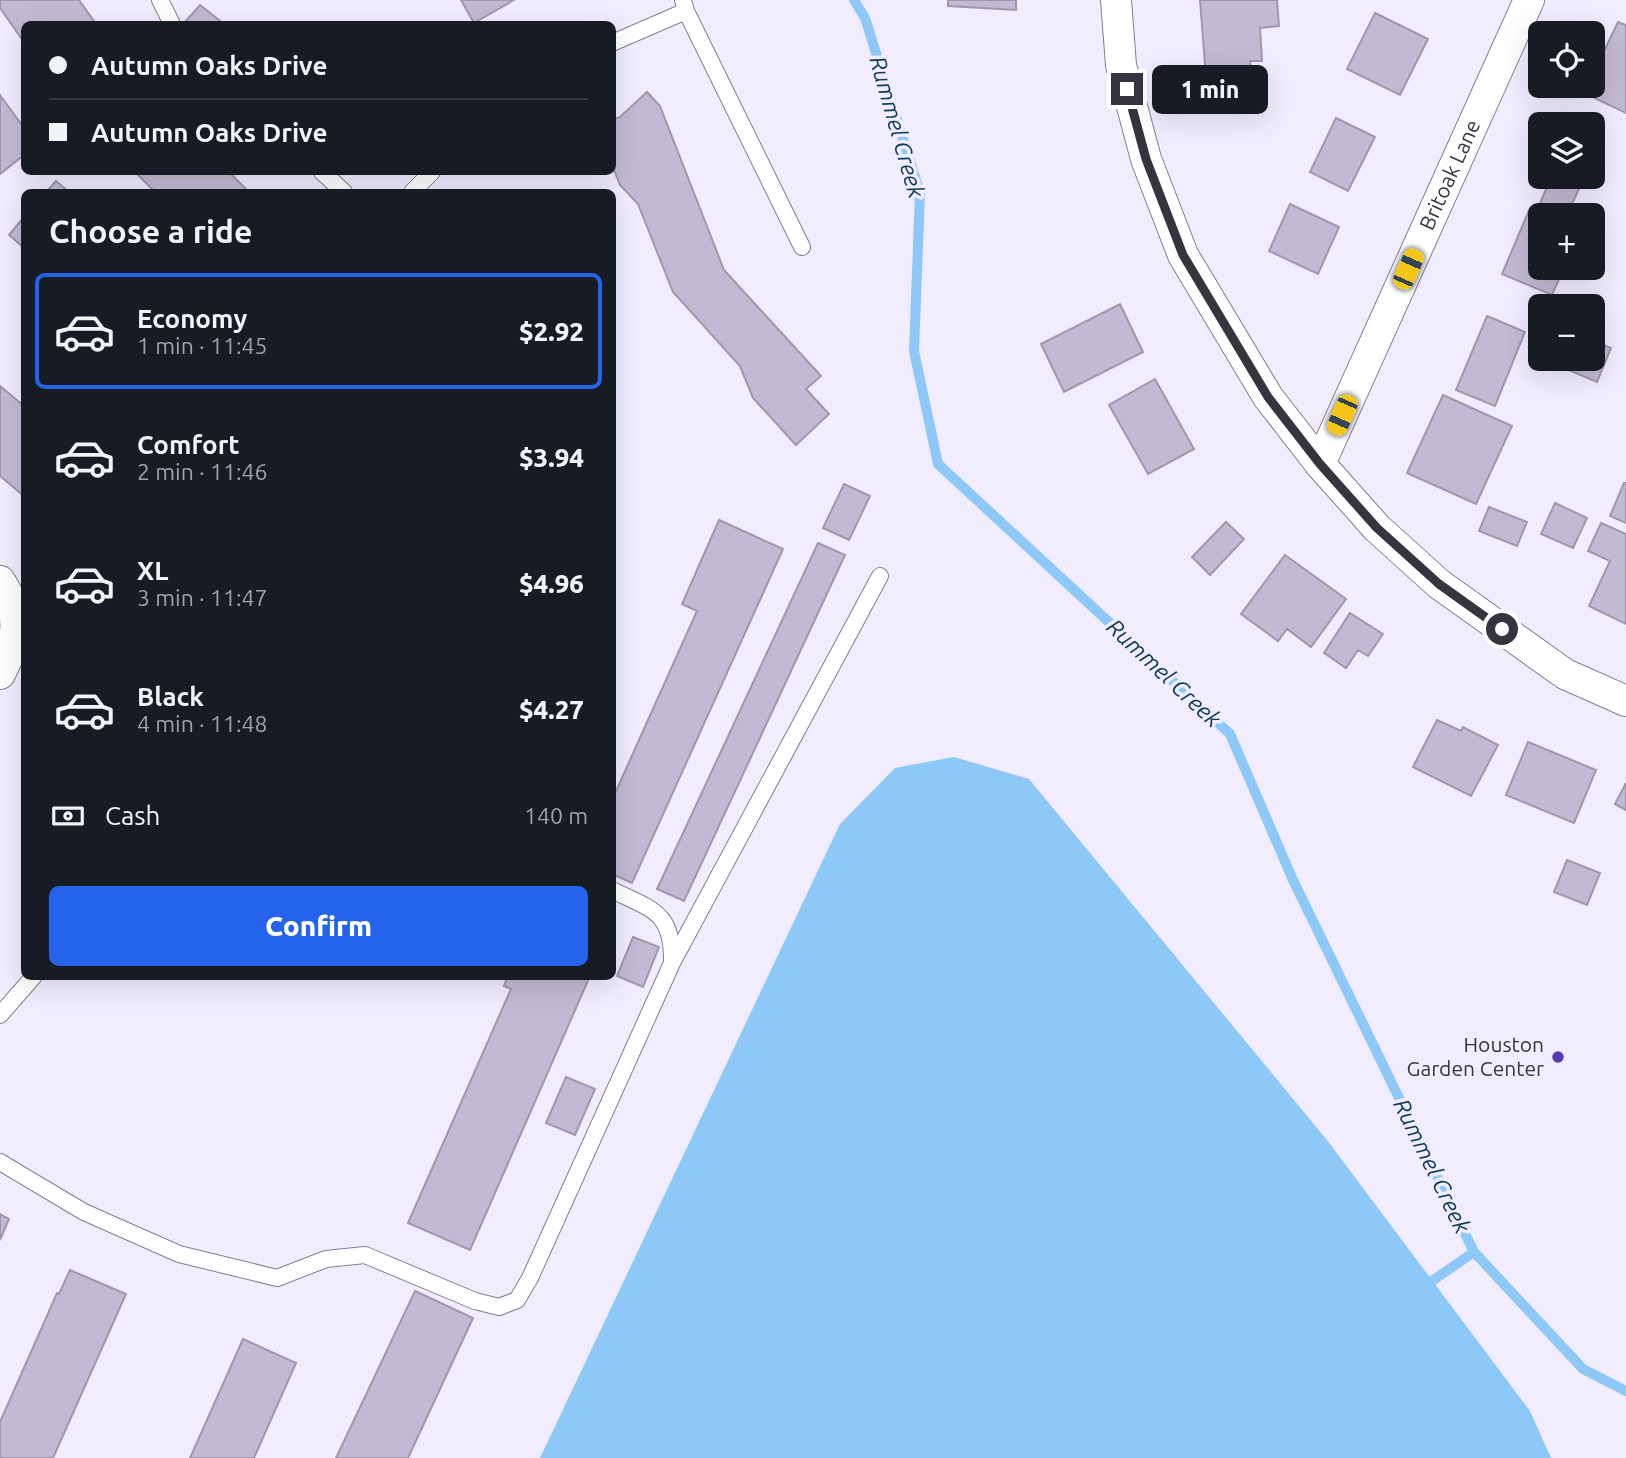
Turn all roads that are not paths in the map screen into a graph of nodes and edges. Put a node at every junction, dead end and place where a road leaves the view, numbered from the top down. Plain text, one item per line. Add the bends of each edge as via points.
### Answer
1 (160, 0) edge
2 (1116, 0) edge
3 (1529, 0) edge
4 (685, 6) edge
5 (170, 21) edge
6 (616, 41) edge
7 (325, 175) edge
8 (429, 175) edge
9 (341, 189) edge
10 (415, 189) edge
11 (802, 247) dead end
12 (1320, 464) junction
13 (21, 576) edge
14 (880, 576) dead end
15 (0, 582) edge
16 (10, 668) edge
17 (1626, 701) edge
18 (616, 893) edge
19 (672, 963) junction
20 (31, 980) edge
21 (0, 1015) edge
22 (0, 1163) edge

1 - 5 lane
2 - 12 street via 1124,79 1146,159 1183,255 1268,397
3 - 12 street, Britoak Lane
4 - 6 lane
4 - 11 lane
7 - 9 lane
8 - 10 lane
12 - 17 street via 1377,528 1439,584 1565,674
13 - 15 street
14 - 19 lane
15 - 16 street via 16,613
18 - 19 lane via 662,917 672,941
19 - 22 lane via 530,1278 517,1300 499,1307 365,1255 326,1259 277,1278 179,1254 84,1212
20 - 21 lane

